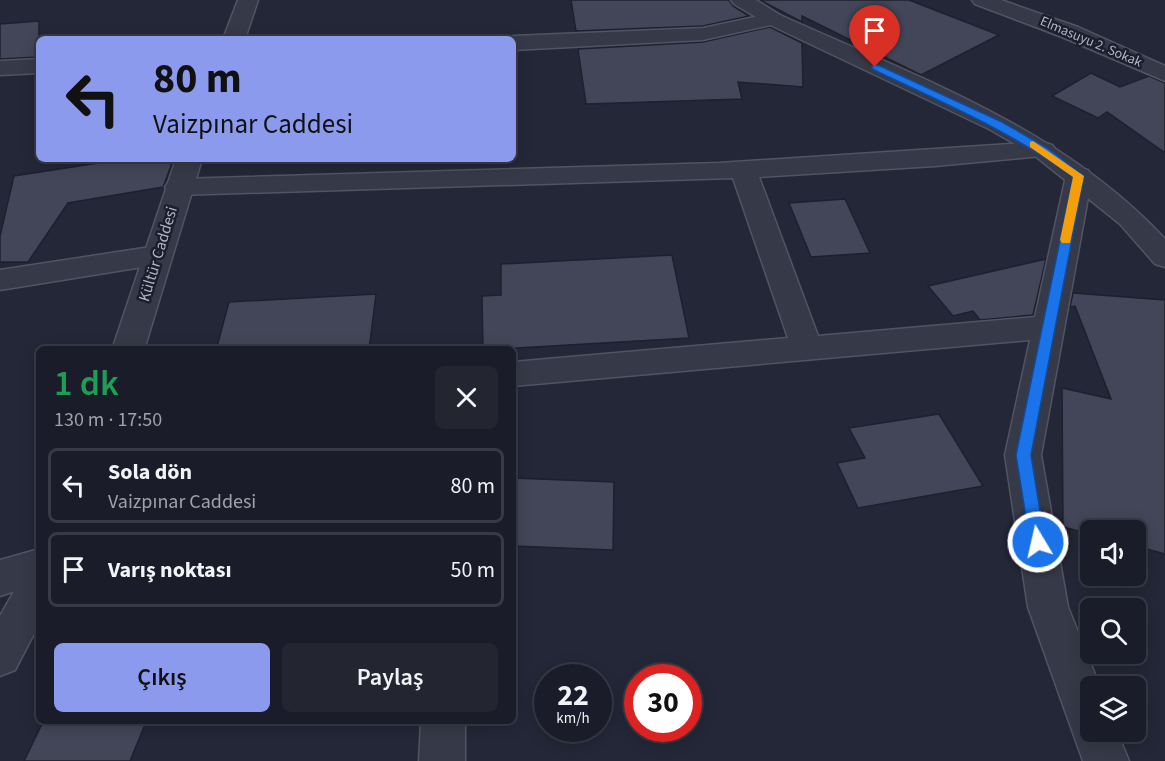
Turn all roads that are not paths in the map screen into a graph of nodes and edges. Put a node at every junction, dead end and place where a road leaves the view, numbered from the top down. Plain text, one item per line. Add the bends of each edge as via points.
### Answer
1 (248, 0) edge
2 (741, 0) edge
3 (982, 0) edge
4 (772, 19) junction
5 (235, 36) edge
6 (516, 43) edge
7 (36, 66) edge
8 (0, 68) edge
9 (1165, 74) edge
10 (1043, 150) junction
11 (188, 162) edge
12 (743, 170) junction
13 (1079, 176) junction
14 (178, 188) junction
15 (157, 256) junction
16 (1165, 257) edge
17 (0, 280) edge
18 (1049, 327) junction
19 (129, 346) edge
20 (807, 348) junction
21 (516, 374) edge
22 (36, 567) edge
23 (0, 578) edge
24 (36, 590) edge
25 (0, 656) edge
26 (1080, 692) edge
27 (443, 724) edge
28 (1099, 742) edge
29 (442, 761) edge
30 (1106, 761) edge

1 - 5 street
2 - 4 street
3 - 9 street, Elmasuyu 2. Sokak via 1070,32
4 - 6 street via 703,34
4 - 10 street via 998,124
7 - 8 street
10 - 12 street
10 - 13 street
11 - 14 street, Kültür Caddesi
12 - 14 street
12 - 20 street
13 - 16 street via 1130,218
13 - 18 street
14 - 15 street, Kültür Caddesi
15 - 17 street
15 - 19 street, Kültür Caddesi
18 - 20 street
18 - 26 street via 1023,455 1048,607
20 - 21 street
22 - 23 street
24 - 25 street
27 - 29 street
28 - 30 street

